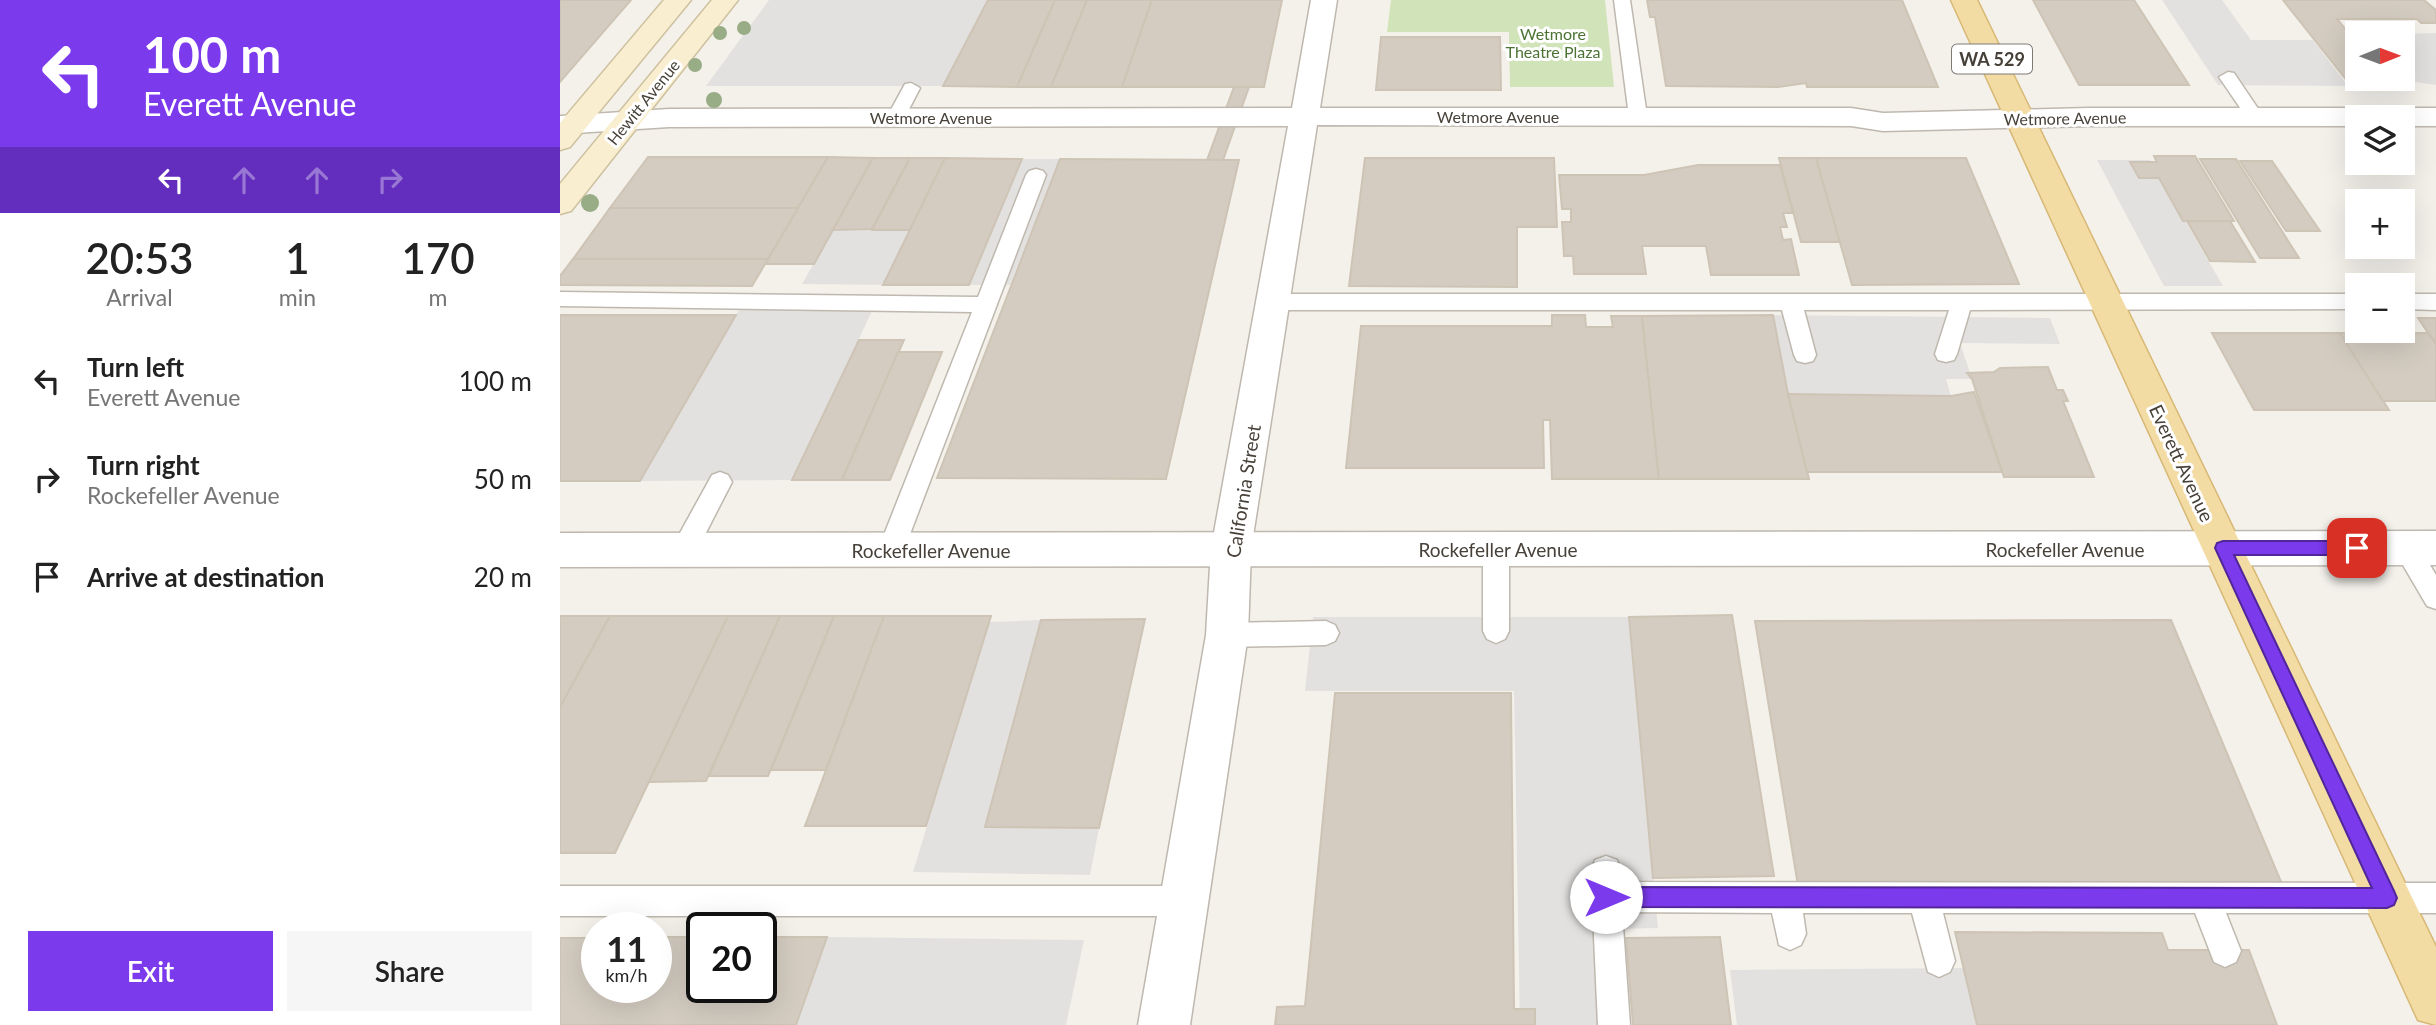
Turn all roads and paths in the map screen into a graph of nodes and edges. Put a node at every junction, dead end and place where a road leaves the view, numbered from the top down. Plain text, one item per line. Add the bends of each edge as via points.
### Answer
1 (678, 0) edge
2 (724, 0) edge
3 (1324, 0) edge
4 (1622, 0) edge
5 (1964, 0) edge
6 (2228, 77) dead end
7 (911, 88) dead end
8 (1638, 116) junction
9 (896, 117) junction
10 (1305, 117) junction
11 (2019, 117) junction
12 (2255, 117) junction
13 (2436, 117) edge
14 (629, 119) junction
15 (564, 130) edge
16 (1036, 175) dead end
17 (560, 204) edge
18 (560, 299) edge
19 (2106, 301) junction
20 (1274, 302) junction
21 (1791, 302) junction
22 (1962, 302) junction
23 (2345, 302) edge
24 (2415, 302) edge
25 (2436, 302) edge
26 (985, 305) junction
27 (1946, 354) dead end
28 (1805, 355) dead end
29 (720, 482) dead end
30 (2223, 548) junction
31 (2421, 548) edge
32 (1231, 549) junction
33 (1496, 549) junction
34 (560, 550) edge
35 (684, 550) junction
36 (891, 550) junction
37 (2436, 598) edge
38 (1496, 631) dead end
39 (1326, 633) dead end
40 (1227, 635) junction
41 (1785, 897) junction
42 (1924, 897) junction
43 (2205, 897) junction
44 (2387, 898) junction
45 (2436, 898) edge
46 (560, 901) edge
47 (1184, 901) junction
48 (1790, 934) dead end
49 (2225, 951) dead end
50 (1939, 961) dead end
51 (2436, 1002) edge
52 (1164, 1025) edge
53 (1614, 1025) edge

1 - 15 main road, Hewitt Avenue
2 - 14 main road, Hewitt Avenue
3 - 10 street, California Street
4 - 8 lane
5 - 11 main road, Everett Avenue / WA 529
6 - 12 lane
7 - 9 lane
8 - 10 street, Wetmore Avenue
8 - 11 street, Wetmore Avenue via 1851,117 1883,122
9 - 10 street, Wetmore Avenue
9 - 14 street, Wetmore Avenue
10 - 20 street, California Street
11 - 12 street, Wetmore Avenue
11 - 19 main road, Everett Avenue / WA 529
12 - 13 street, Wetmore Avenue
14 - 15 street, Wetmore Avenue
14 - 17 main road, Hewitt Avenue
16 - 26 lane
18 - 26 lane
19 - 22 lane
19 - 23 lane
19 - 30 main road, Everett Avenue / WA 529
20 - 21 lane
20 - 32 street, California Street
21 - 22 lane
21 - 28 lane
22 - 27 lane
24 - 25 lane
26 - 36 lane
29 - 35 lane
30 - 31 street, Rockefeller Avenue
30 - 33 street, Rockefeller Avenue
30 - 44 main road, Everett Avenue / WA 529
31 - 37 lane
32 - 33 street, Rockefeller Avenue
32 - 36 street, Rockefeller Avenue
32 - 40 street, California Street
33 - 38 lane
34 - 35 street, Rockefeller Avenue
35 - 36 street, Rockefeller Avenue
39 - 40 lane
40 - 47 street, California Street
41 - 42 lane
41 - 48 lane
41 - 53 lane via 1606,884
42 - 43 lane
42 - 50 lane
43 - 44 lane
43 - 49 lane
44 - 45 lane
44 - 51 main road, Everett Avenue / WA 529
46 - 47 lane
47 - 52 street, California Street

